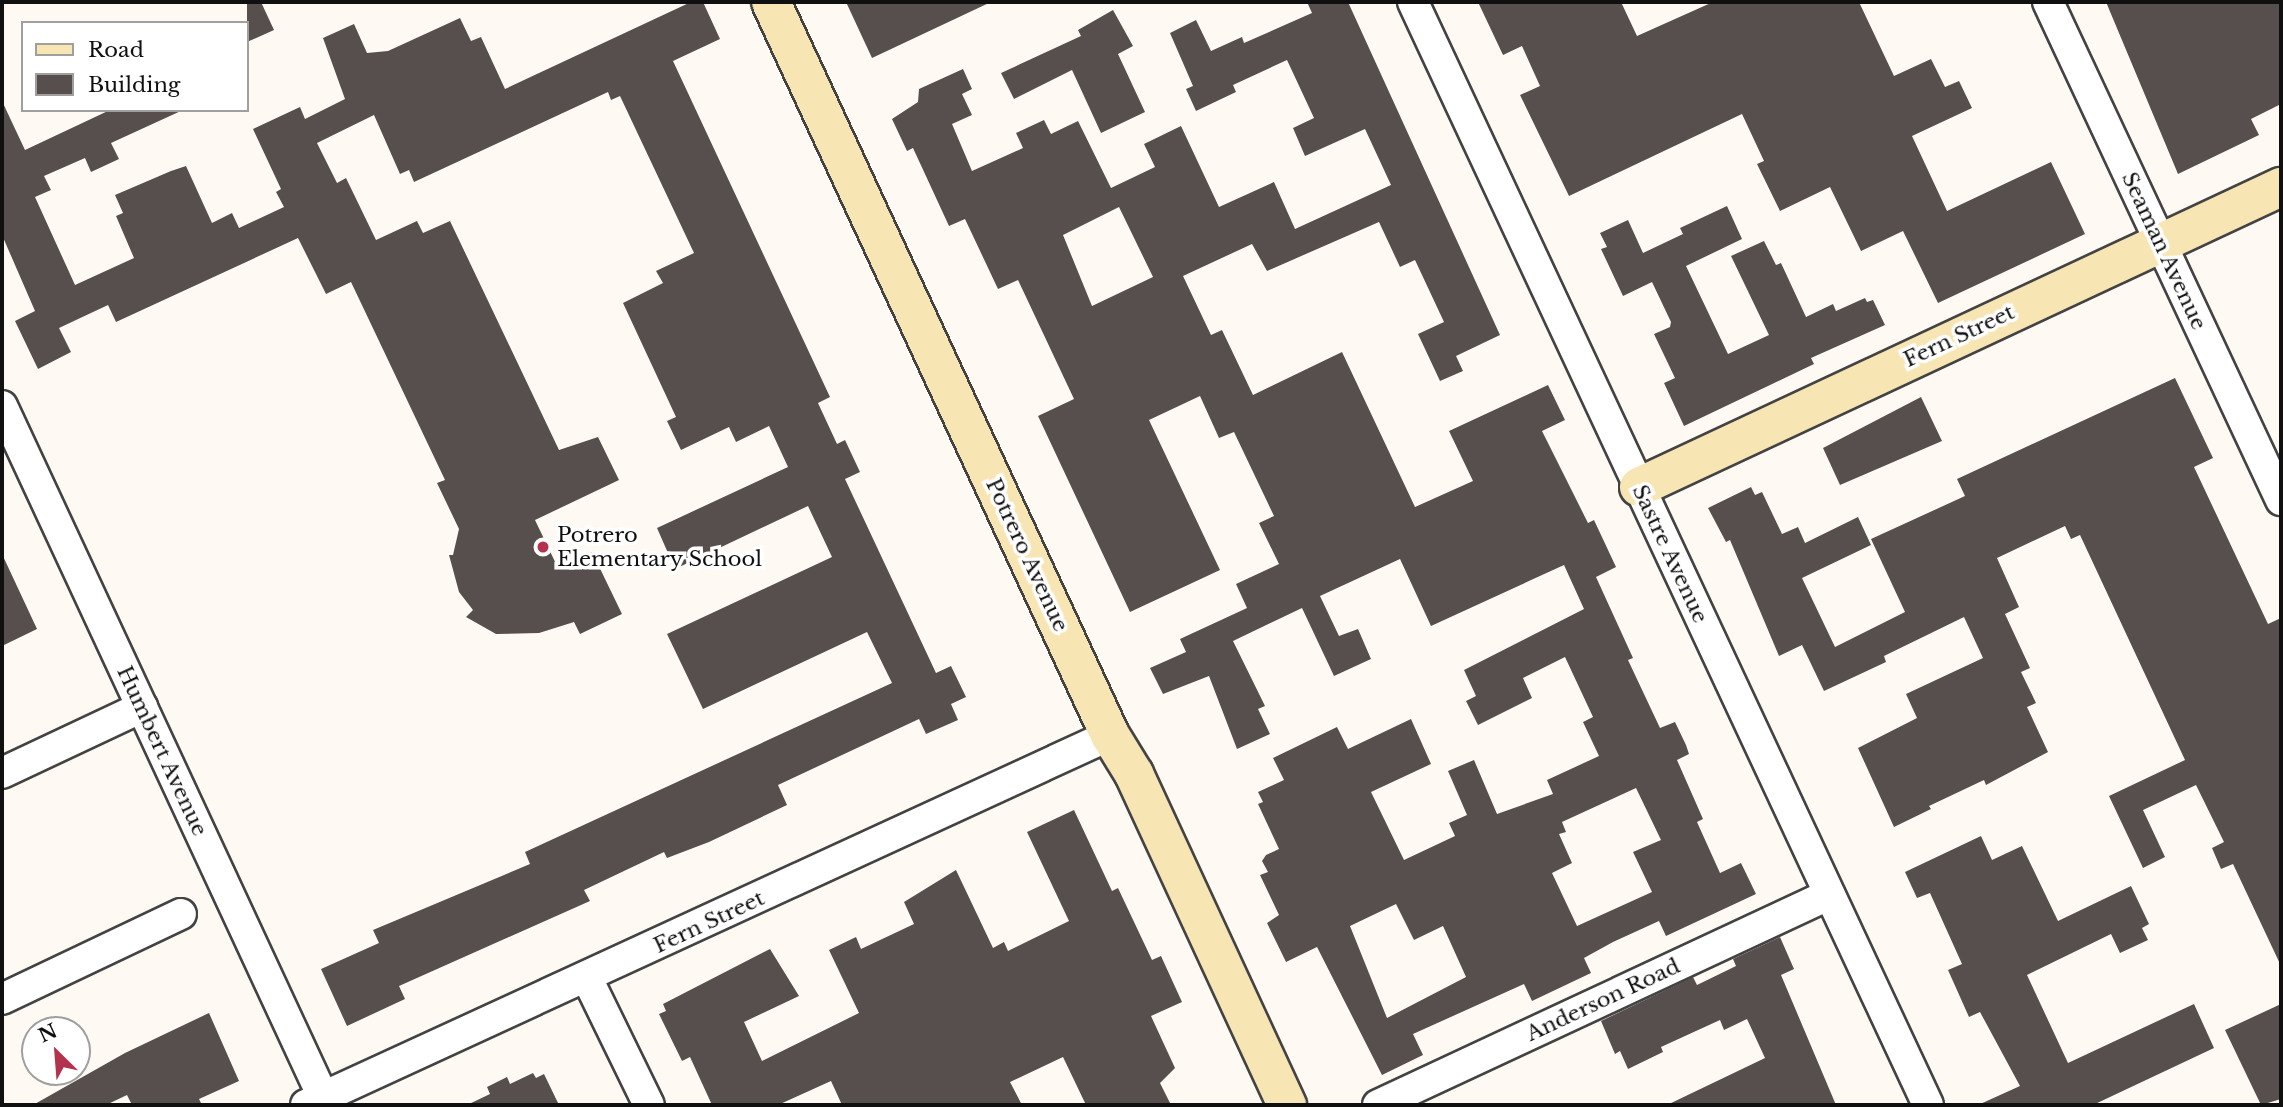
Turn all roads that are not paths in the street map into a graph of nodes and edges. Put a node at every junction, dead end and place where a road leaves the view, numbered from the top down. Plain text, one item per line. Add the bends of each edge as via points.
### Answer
1 (771, 2) edge
2 (1413, 2) edge
3 (2048, 2) edge
4 (2281, 187) edge
5 (2160, 243) junction
6 (2, 406) edge
7 (1639, 487) junction
8 (2281, 500) edge
9 (142, 707) junction
10 (1110, 736) junction
11 (2, 774) edge
12 (1829, 895) junction
13 (181, 914) dead end
14 (587, 978) junction
15 (2, 999) edge
16 (315, 1101) edge
17 (649, 1105) edge
18 (1287, 1105) edge
19 (1378, 1105) edge
20 (1928, 1105) edge

1 - 10 street, Potrero Avenue
2 - 7 street, Sastre Avenue
3 - 5 street, Seaman Avenue
4 - 5 street, Fern Street
5 - 7 street, Fern Street
5 - 8 street, Seaman Avenue
6 - 9 street, Humbert Avenue
7 - 12 street, Sastre Avenue
9 - 11 street
9 - 16 street, Humbert Avenue
10 - 14 street, Fern Street
10 - 18 street, Potrero Avenue via 1134,774
12 - 19 street, Anderson Road
12 - 20 street, Sastre Avenue
13 - 15 street
14 - 16 street, Fern Street
14 - 17 street

